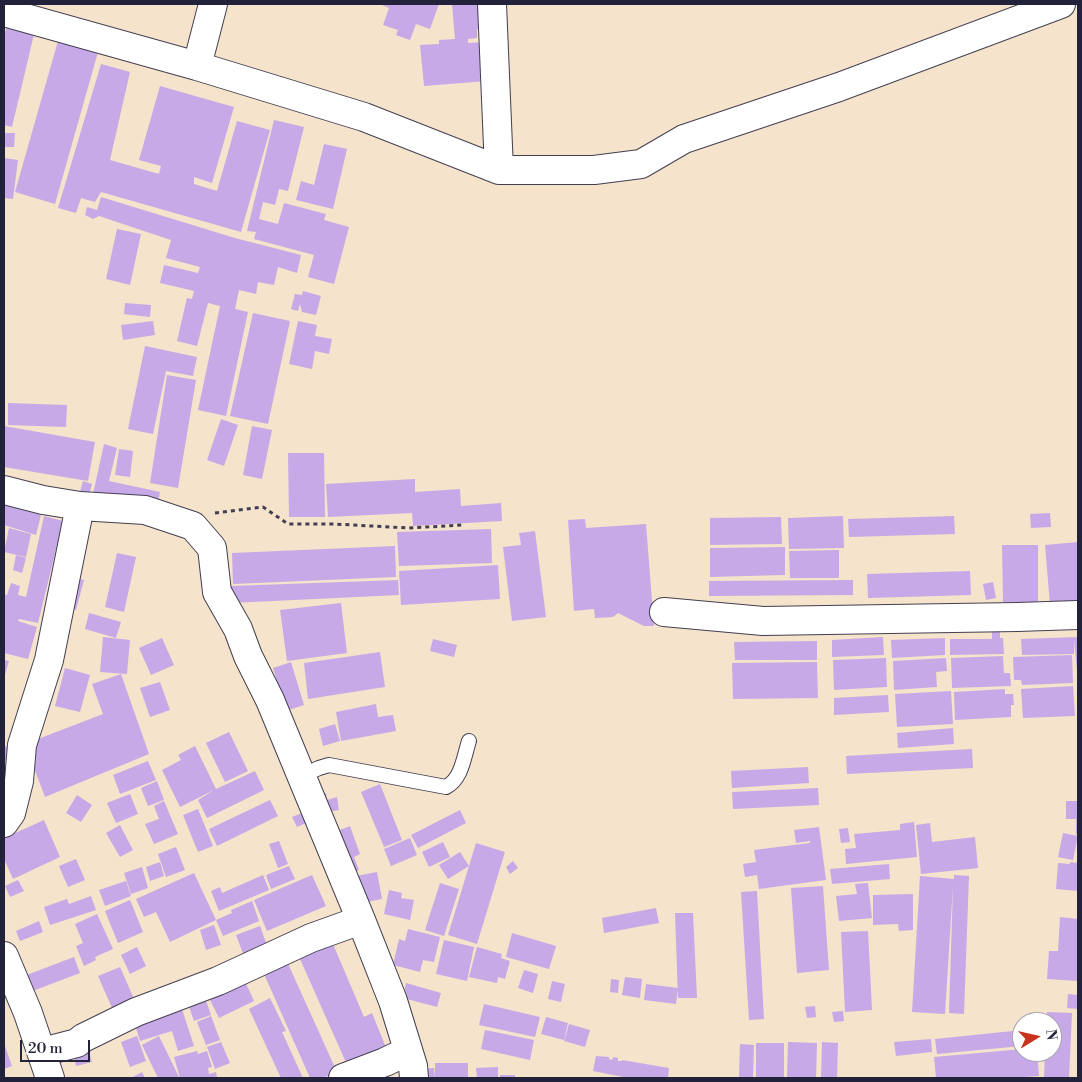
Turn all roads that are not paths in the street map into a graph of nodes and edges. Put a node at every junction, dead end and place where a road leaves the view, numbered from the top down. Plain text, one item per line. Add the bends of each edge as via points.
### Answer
1 (213, 4) edge
2 (492, 4) edge
3 (1060, 4) edge
4 (4, 12) edge
5 (196, 66) junction
6 (499, 170) junction
7 (4, 490) edge
8 (80, 506) junction
9 (664, 612) dead end
10 (1078, 615) edge
11 (469, 741) dead end
12 (301, 776) junction
13 (4, 823) edge
14 (361, 920) junction
15 (4, 956) edge
16 (408, 1051) junction
17 (42, 1052) junction
18 (50, 1078) edge
19 (343, 1078) edge
20 (414, 1078) edge

1 - 5 street
2 - 6 street
3 - 6 street via 839,87 684,140 641,164 594,170
4 - 5 street
5 - 6 street via 364,117
7 - 8 street
8 - 12 street via 145,510 193,526 212,548 217,592 238,629
8 - 13 street via 49,660 22,745 19,781 11,813
9 - 10 street via 763,621
11 - 12 lane via 459,774 453,784 446,787 329,765
12 - 14 street
14 - 16 street via 393,1001
14 - 17 street via 136,1012 76,1043
15 - 17 street
16 - 19 street
16 - 20 street
17 - 18 street

